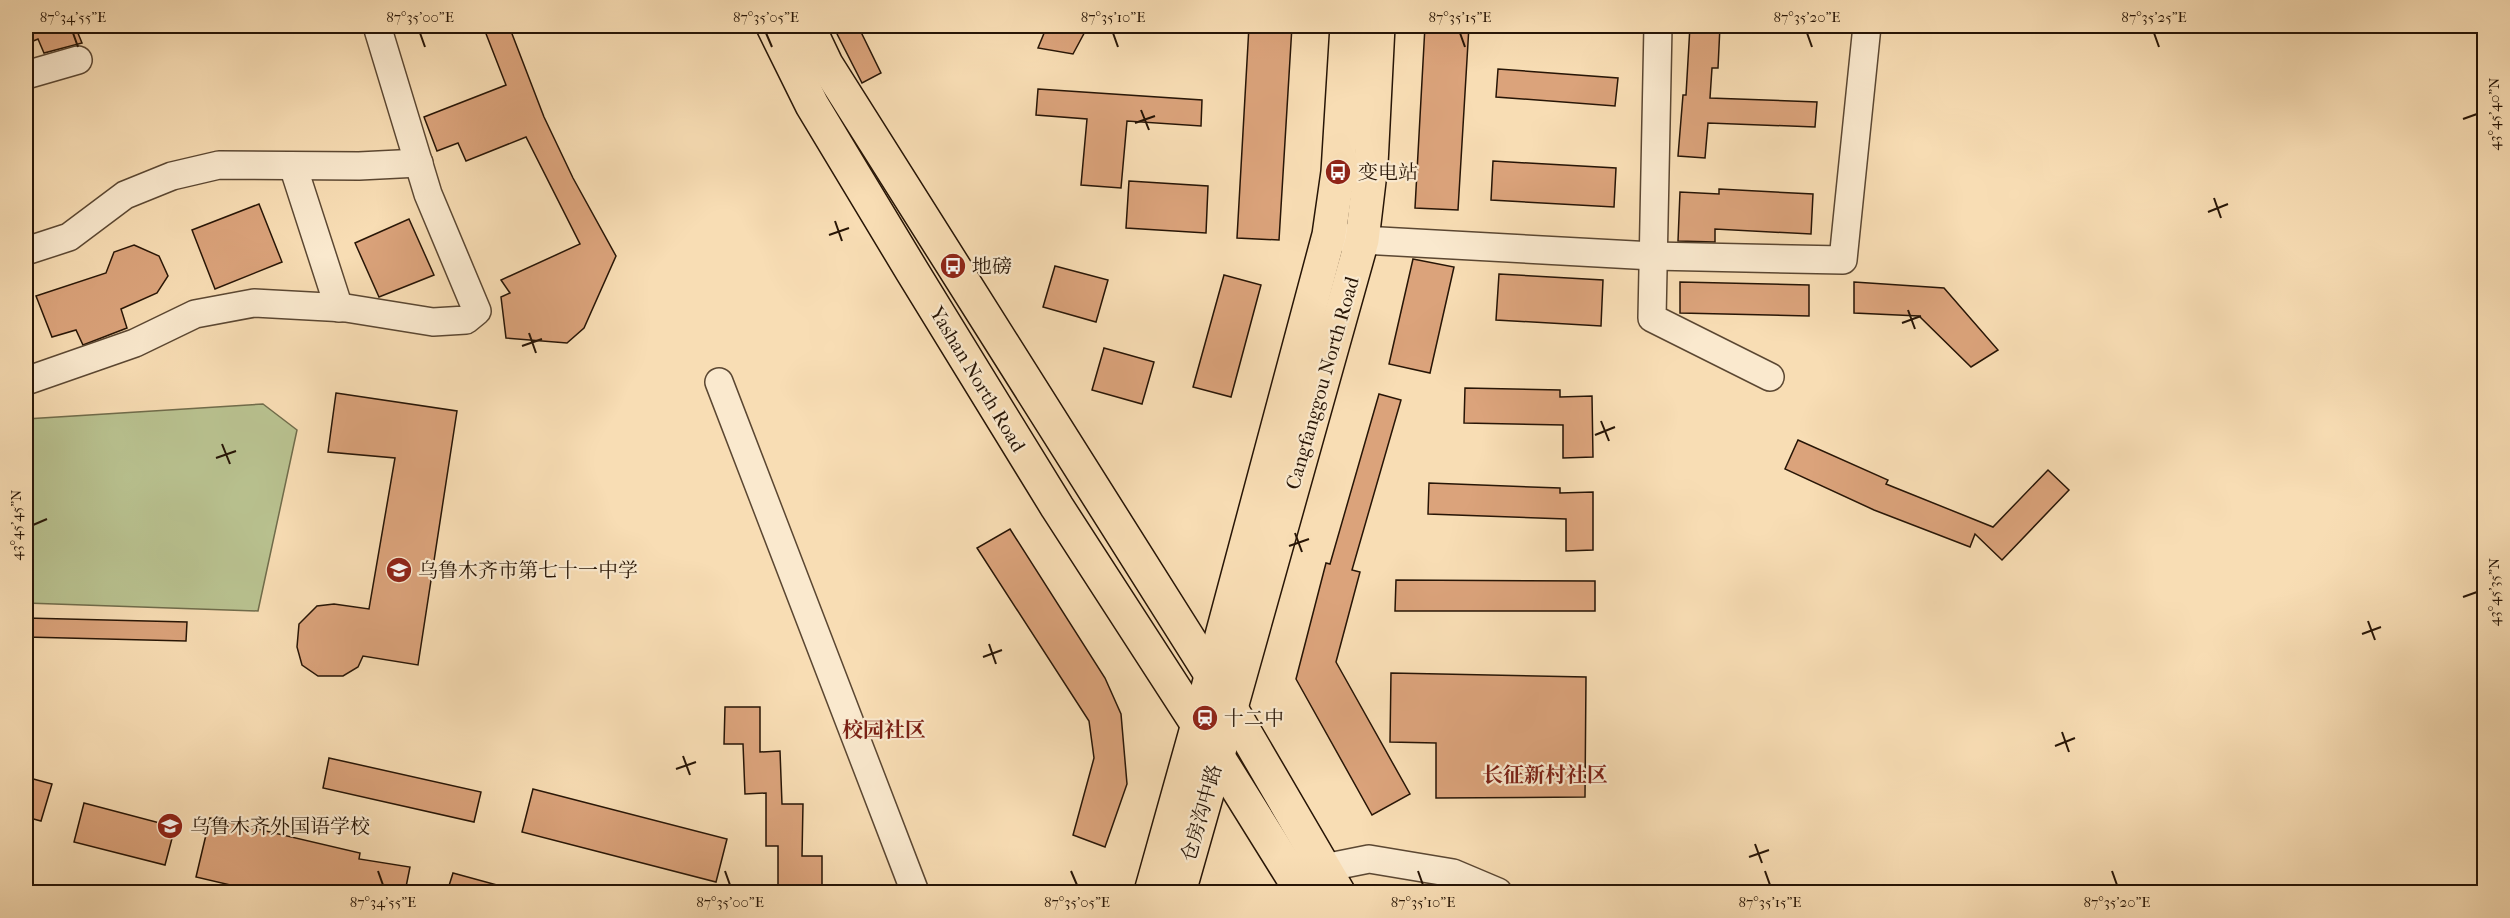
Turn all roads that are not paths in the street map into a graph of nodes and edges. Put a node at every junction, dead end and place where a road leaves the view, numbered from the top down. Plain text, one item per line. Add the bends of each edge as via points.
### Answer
1 (377, 26) edge
2 (773, 26) edge
3 (808, 26) edge
4 (1347, 26) edge
5 (1378, 26) edge
6 (1658, 26) edge
7 (1867, 26) edge
8 (78, 60) dead end
9 (26, 75) edge
10 (419, 163) junction
11 (293, 166) junction
12 (1329, 235) junction
13 (1362, 240) junction
14 (26, 251) edge
15 (1653, 256) junction
16 (339, 308) junction
17 (1770, 377) dead end
18 (26, 381) edge
19 (719, 382) dead end
20 (1215, 716) junction
21 (1331, 880) edge
22 (915, 892) edge
23 (1151, 892) edge
24 (1179, 892) edge
25 (1302, 892) edge
26 (1498, 892) edge

1 - 10 street
2 - 20 main road, Yashan North Road via 812,105 1050,497
3 - 20 main road, Yashan North Road via 826,64
4 - 12 main road, Cangfanggou North Road via 1338,172
5 - 13 main road, Cangfanggou North Road via 1371,165
6 - 15 street
7 - 15 street via 1843,260
8 - 9 street
10 - 11 street
10 - 16 street via 477,312 466,321 433,322
11 - 14 street via 219,165 171,176 125,195 69,237
11 - 16 street
12 - 13 street
12 - 20 main road, Cangfanggou North Road
13 - 15 street
13 - 20 main road, Cangfanggou North Road
15 - 17 street via 1652,318
16 - 18 street via 254,303 195,314 135,343
19 - 22 street
20 - 21 main road
20 - 23 main road
20 - 24 main road, 仓房沟中路
20 - 25 main road
21 - 26 street via 1369,859 1453,873

